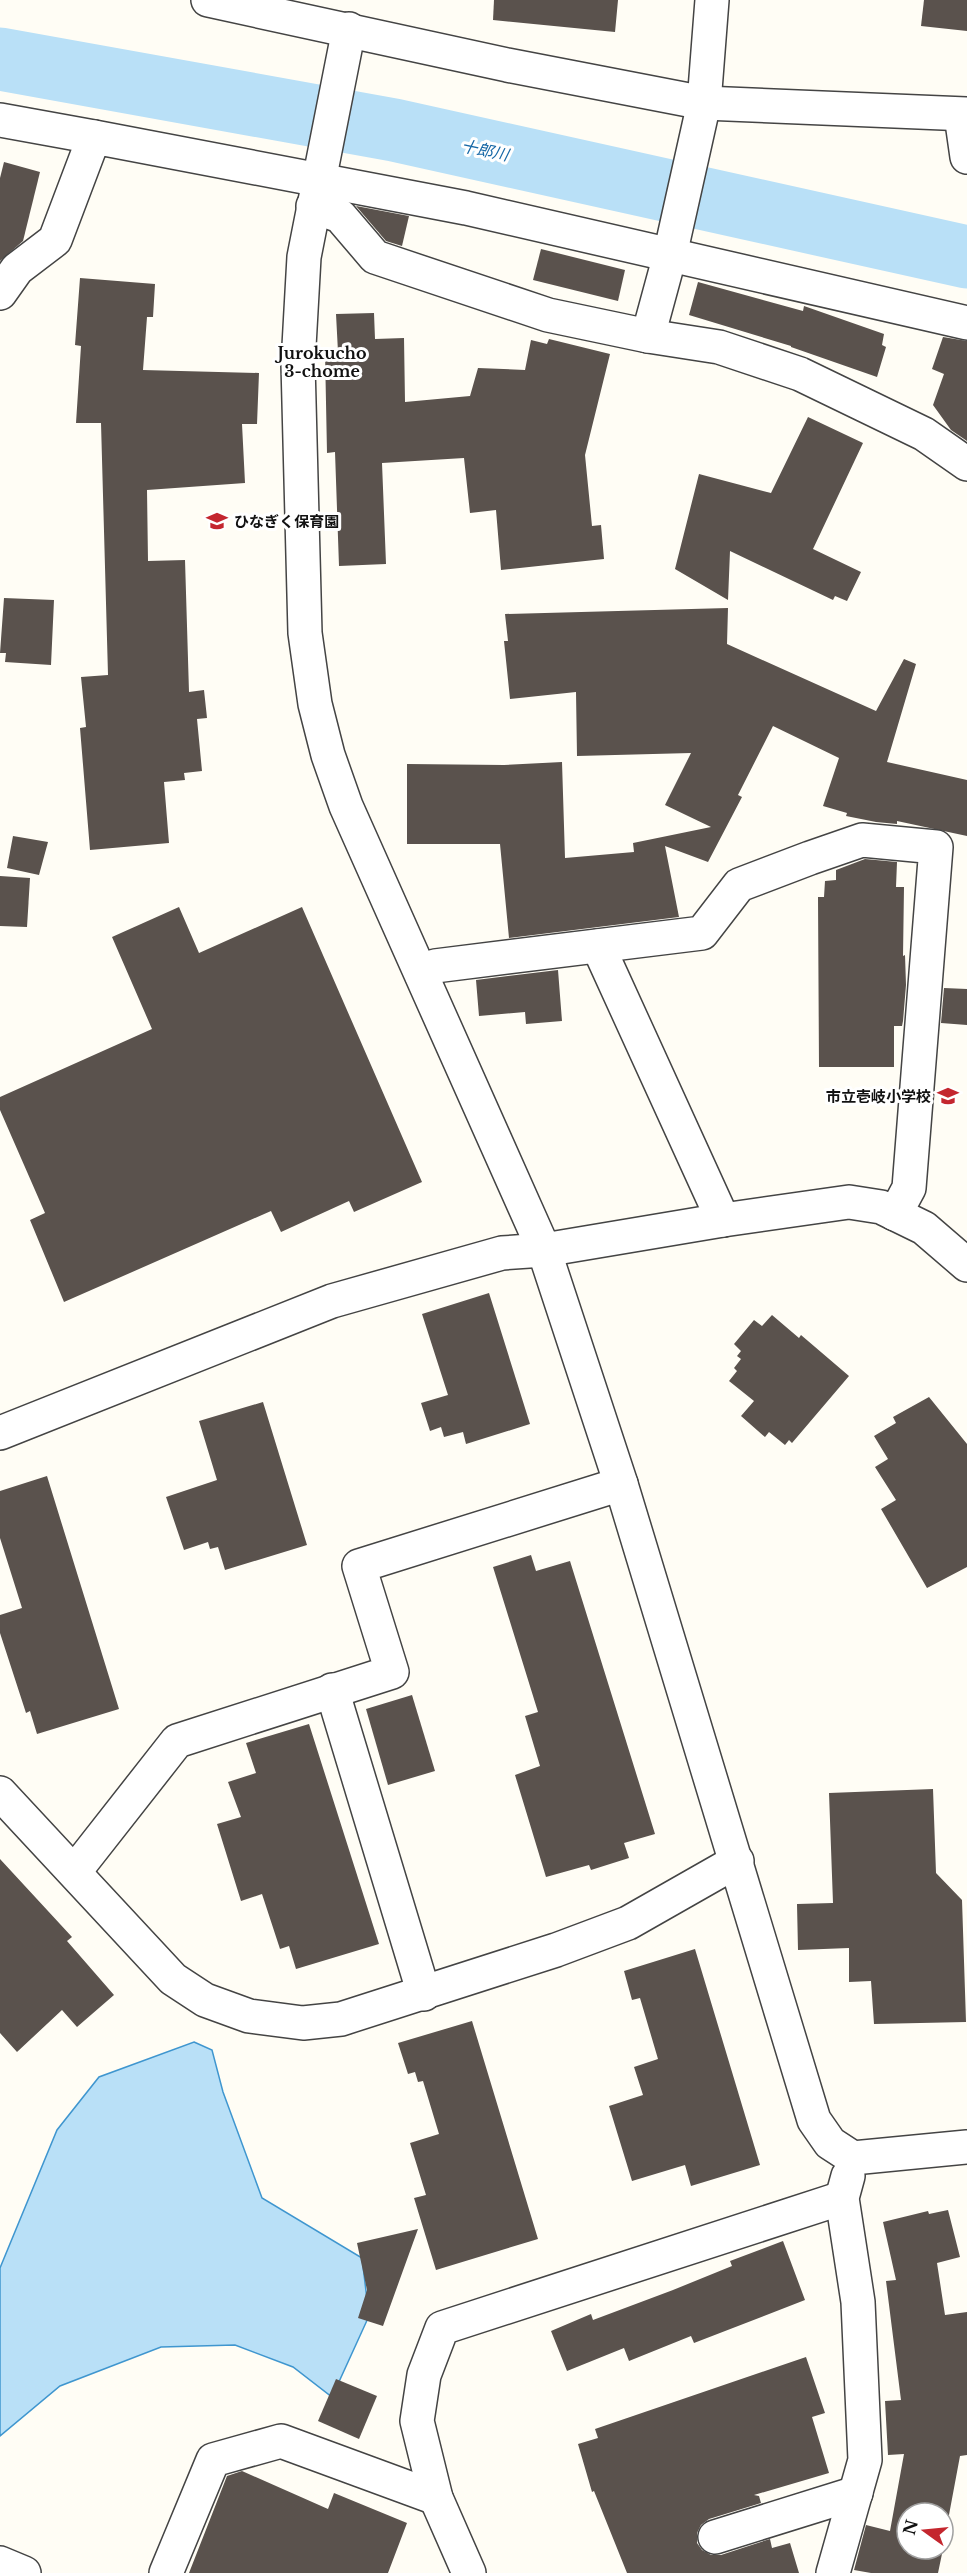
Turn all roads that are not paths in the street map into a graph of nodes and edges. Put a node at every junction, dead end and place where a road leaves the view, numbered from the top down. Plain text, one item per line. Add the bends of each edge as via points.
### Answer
1 (208, 0) edge
2 (712, 0) edge
3 (350, 29) junction
4 (704, 103) junction
5 (964, 115) edge
6 (0, 120) edge
7 (94, 137) junction
8 (967, 157) edge
9 (316, 193) junction
10 (670, 255) junction
11 (6, 274) edge
12 (967, 323) edge
13 (648, 336) junction
14 (967, 464) edge
15 (598, 946) junction
16 (422, 975) junction
17 (895, 1214) junction
18 (723, 1220) junction
19 (544, 1250) junction
20 (967, 1265) edge
21 (0, 1433) edge
22 (621, 1484) junction
23 (332, 1690) junction
24 (0, 1793) edge
25 (737, 1861) junction
26 (75, 1871) junction
27 (424, 1994) junction
28 (967, 2147) edge
29 (853, 2158) junction
30 (842, 2198) junction
31 (856, 2493) junction
32 (436, 2498) junction
33 (715, 2537) dead end
34 (166, 2573) edge
35 (468, 2573) edge
36 (833, 2573) edge

1 - 3 street
2 - 4 street
3 - 4 street via 507,65
3 - 9 street
4 - 5 street
4 - 10 street
5 - 8 street
6 - 7 street
7 - 9 street
7 - 11 street via 55,240
9 - 10 street via 466,208
9 - 13 street via 375,257 548,315
9 - 16 street via 304,257 298,364 305,633 310,676 328,755 346,806
10 - 12 street
10 - 13 street
13 - 14 street via 719,346 800,374 924,434
15 - 16 street via 435,966
15 - 17 street via 702,933 740,885 862,840 936,847 909,1188
15 - 18 street
16 - 19 street
17 - 18 street via 881,1207 849,1202
17 - 20 street via 924,1228
18 - 19 street
19 - 21 street via 502,1253 332,1301
19 - 22 street
22 - 23 street via 359,1566 392,1672
22 - 25 street
23 - 26 street via 177,1741
23 - 27 street
24 - 26 street
25 - 27 street via 628,1923
25 - 29 street via 814,2120 830,2143
26 - 27 street via 173,1979 205,2000 249,2016 303,2022 341,2019
28 - 29 street
29 - 30 street
30 - 31 street via 858,2302 865,2460
30 - 32 street via 442,2328 424,2375 417,2421
31 - 33 street
31 - 36 street
32 - 34 street via 281,2441 213,2460
32 - 35 street

